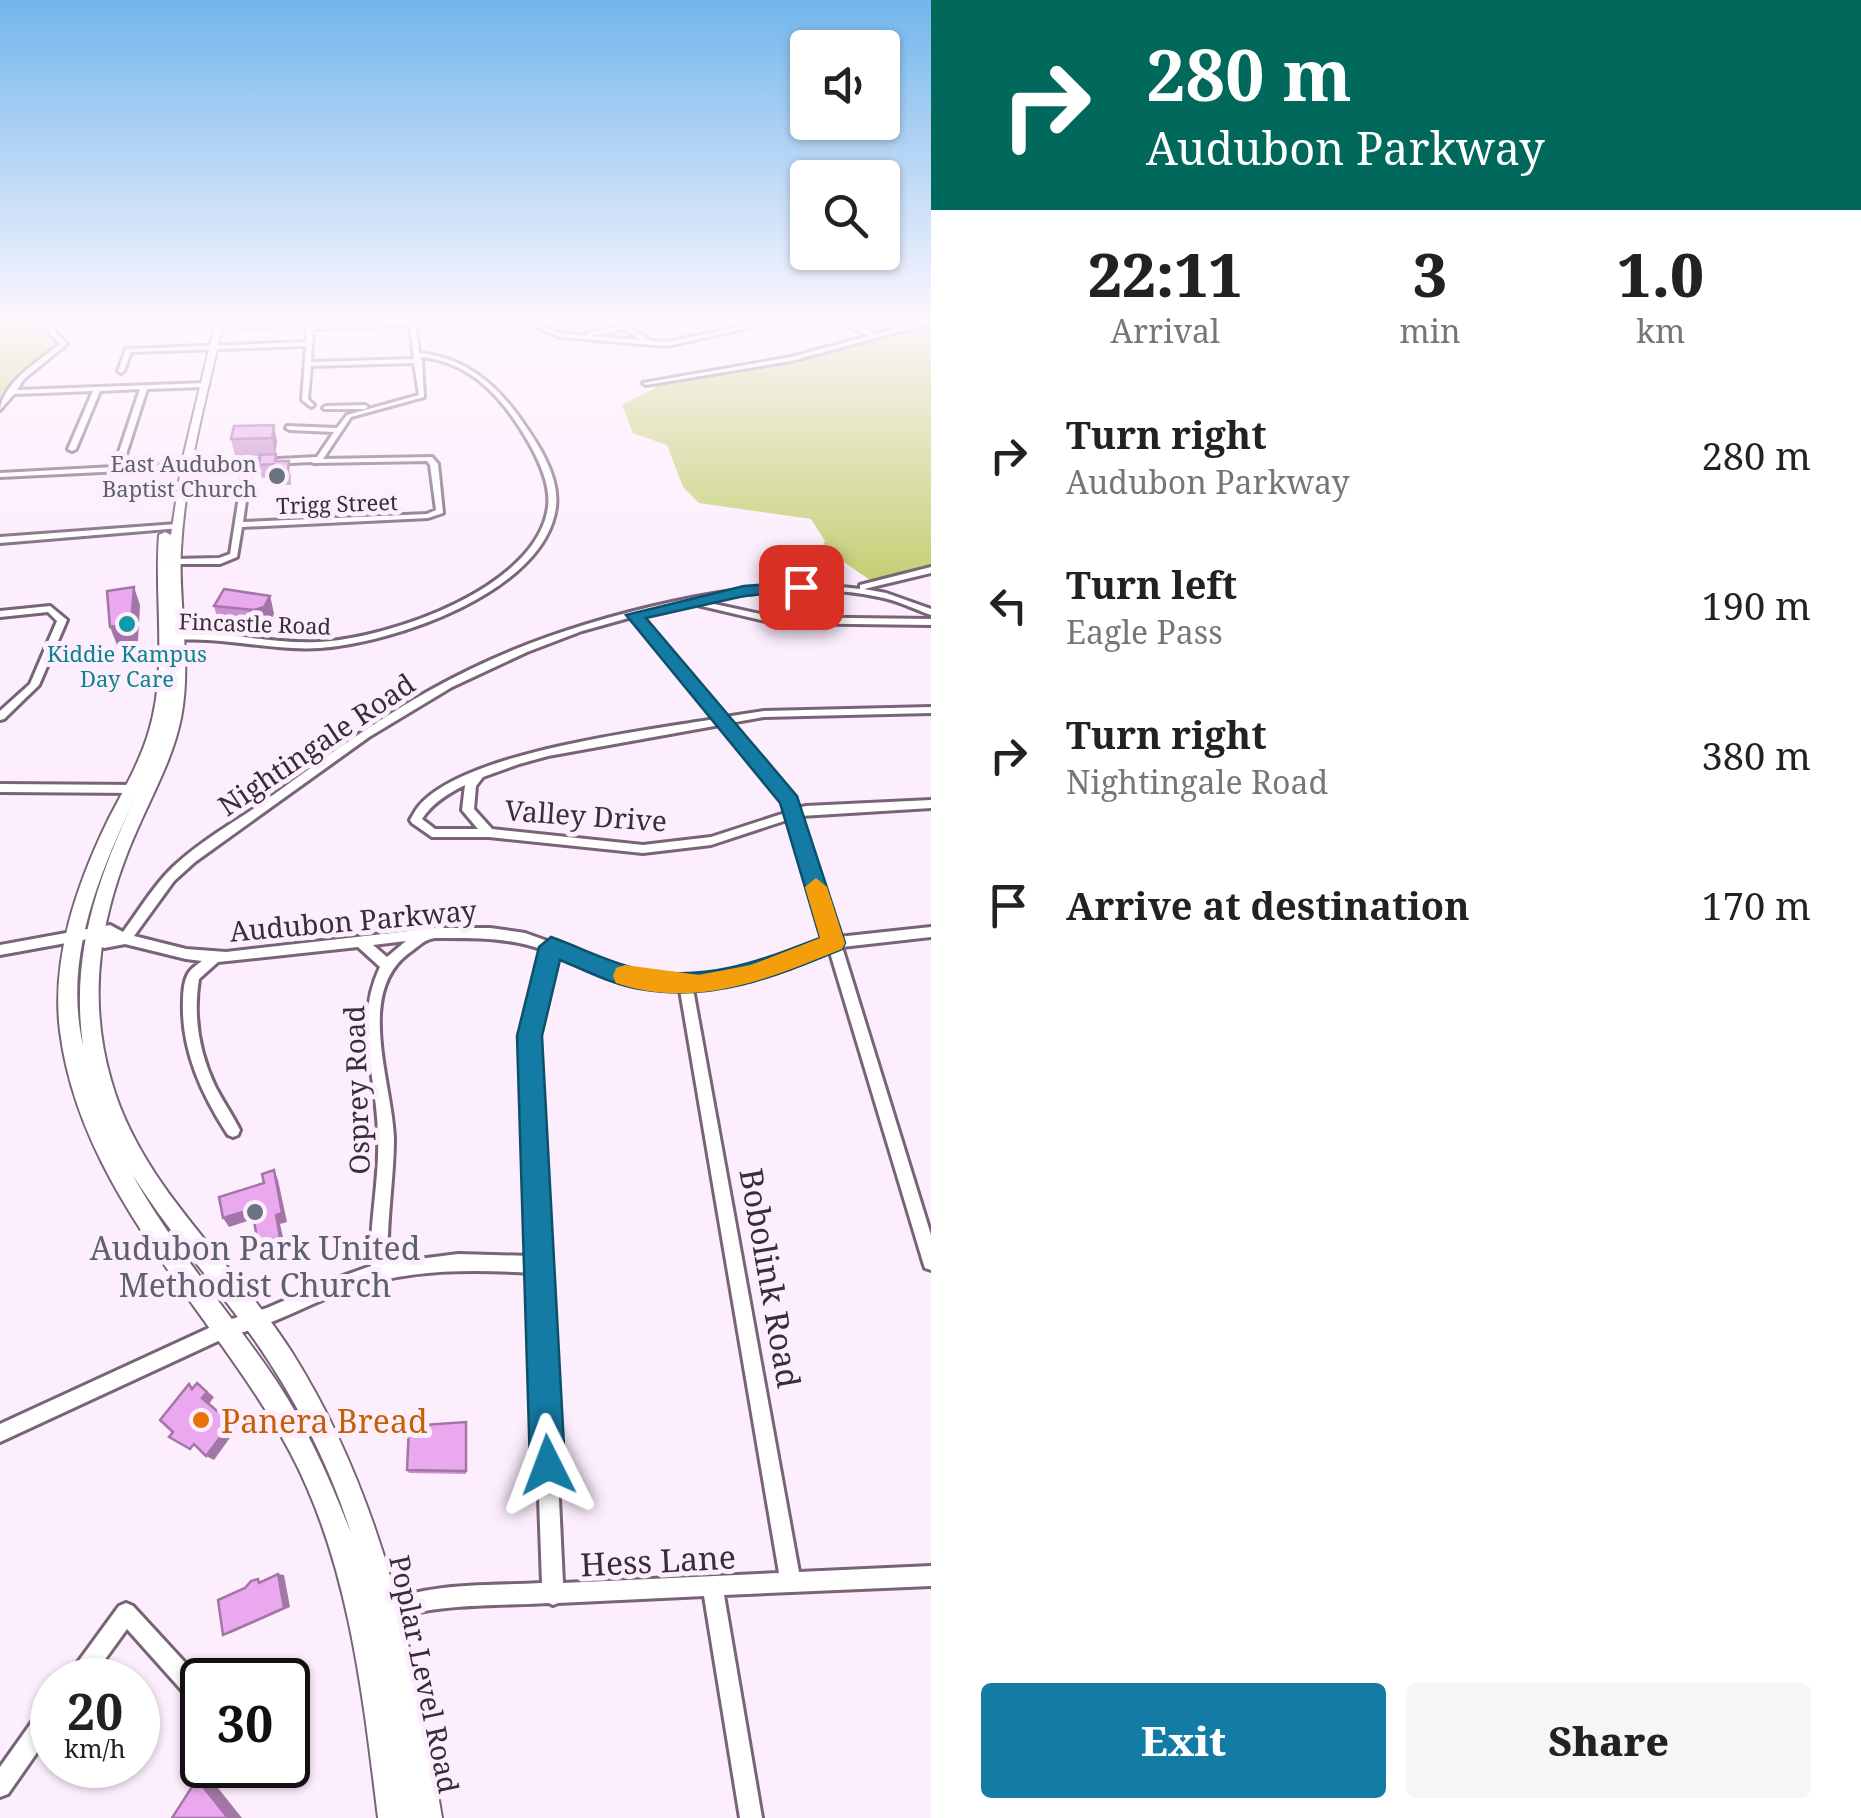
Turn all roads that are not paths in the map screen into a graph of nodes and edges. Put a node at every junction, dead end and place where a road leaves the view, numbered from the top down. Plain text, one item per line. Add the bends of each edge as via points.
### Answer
1 (90, 405) edge
2 (138, 405) edge
3 (196, 405) edge
4 (378, 405) edge
5 (506, 405) edge
6 (372, 406) junction
7 (326, 408) dead end
8 (290, 428) dead end
9 (336, 430) junction
10 (72, 449) dead end
11 (312, 461) junction
12 (248, 465) junction
13 (182, 467) junction
14 (117, 470) junction
15 (0, 474) edge
16 (238, 524) junction
17 (172, 527) junction
18 (0, 540) edge
19 (174, 562) junction
20 (931, 570) edge
21 (860, 588) junction
22 (693, 602) junction
23 (931, 612) edge
24 (0, 614) edge
25 (634, 615) junction
26 (931, 622) edge
27 (170, 637) junction
28 (931, 710) edge
29 (0, 717) edge
30 (722, 720) junction
31 (483, 774) junction
32 (0, 788) edge
33 (140, 790) junction
34 (931, 804) edge
35 (794, 812) junction
36 (489, 833) junction
37 (931, 932) edge
38 (422, 935) junction
39 (83, 936) junction
40 (125, 939) junction
41 (833, 943) junction
42 (362, 944) junction
43 (551, 947) junction
44 (0, 950) edge
45 (186, 954) junction
46 (215, 957) junction
47 (387, 966) junction
48 (195, 972) junction
49 (686, 985) junction
50 (233, 1130) dead end
51 (931, 1262) edge
52 (537, 1265) junction
53 (380, 1274) junction
54 (255, 1323) junction
55 (228, 1328) junction
56 (0, 1433) edge
57 (931, 1576) edge
58 (791, 1582) junction
59 (713, 1587) junction
60 (553, 1595) junction
61 (390, 1610) junction
62 (93, 1658) edge
63 (180, 1672) edge
64 (30, 1744) edge
65 (0, 1786) edge
66 (394, 1818) edge
67 (426, 1818) edge
68 (751, 1818) edge

1 - 10 street
2 - 14 street
3 - 13 main road, Poplar Level Road
4 - 6 street
5 - 27 street, Fincastle Road via 528,434 552,504 532,550 499,581 468,600 364,638 298,646
6 - 7 street
6 - 9 street
8 - 9 street
9 - 11 street via 326,452
11 - 12 street
11 - 16 street, Trigg Street via 431,460 436,514
12 - 13 street
12 - 16 street
13 - 14 street
13 - 17 main road, Poplar Level Road
14 - 15 street
16 - 19 street via 232,557
17 - 18 street
17 - 19 main road, Poplar Level Road
17 - 27 main road, Poplar Level Road via 161,573
19 - 27 main road, Poplar Level Road
20 - 21 street
21 - 22 street, Nightingale Road via 766,588
21 - 23 street
22 - 25 street, Nightingale Road
22 - 26 street via 755,618
24 - 29 street via 55,610 62,620 34,685
25 - 30 street
25 - 40 street, Nightingale Road via 492,663 372,730 176,872
27 - 33 main road, Poplar Level Road via 174,718
28 - 30 street via 826,710
30 - 31 street via 548,752
30 - 35 street
31 - 36 street via 466,800
31 - 36 street, Valley Drive via 425,806 416,820 432,833
32 - 33 street
33 - 39 main road, Poplar Level Road
34 - 35 street, Valley Drive
35 - 36 street, Valley Drive via 673,848 619,849
35 - 41 street
37 - 41 street, Audubon Parkway
38 - 42 street, Audubon Parkway
38 - 43 street, Audubon Parkway via 490,933
38 - 47 street
39 - 40 street, Audubon Parkway via 104,943
39 - 44 street
39 - 54 main road, Poplar Level Road via 90,1033 118,1128
39 - 55 main road, Poplar Level Road via 67,1003 84,1100 126,1187
40 - 45 street, Audubon Parkway
41 - 49 street, Audubon Parkway via 753,974
41 - 51 street
42 - 46 street, Audubon Parkway
42 - 47 street
43 - 49 street, Audubon Parkway via 619,974
43 - 52 street via 530,1036
45 - 46 street, Audubon Parkway
45 - 48 street
46 - 48 street
47 - 53 street, Osprey Road via 374,1018 386,1131
48 - 50 street via 189,1006 195,1051
49 - 58 street, Bobolink Road
52 - 53 street via 408,1266
52 - 60 street
53 - 54 street
54 - 55 street
54 - 61 main road, Poplar Level Road via 330,1444 358,1505
55 - 56 street
55 - 66 main road, Poplar Level Road via 299,1443 342,1547 372,1673
57 - 58 street, Hess Lane
58 - 59 street, Hess Lane
59 - 60 street, Hess Lane
59 - 68 street
60 - 61 street, Hess Lane via 408,1602
61 - 67 main road, Poplar Level Road
62 - 63 street via 126,1613
64 - 65 street

